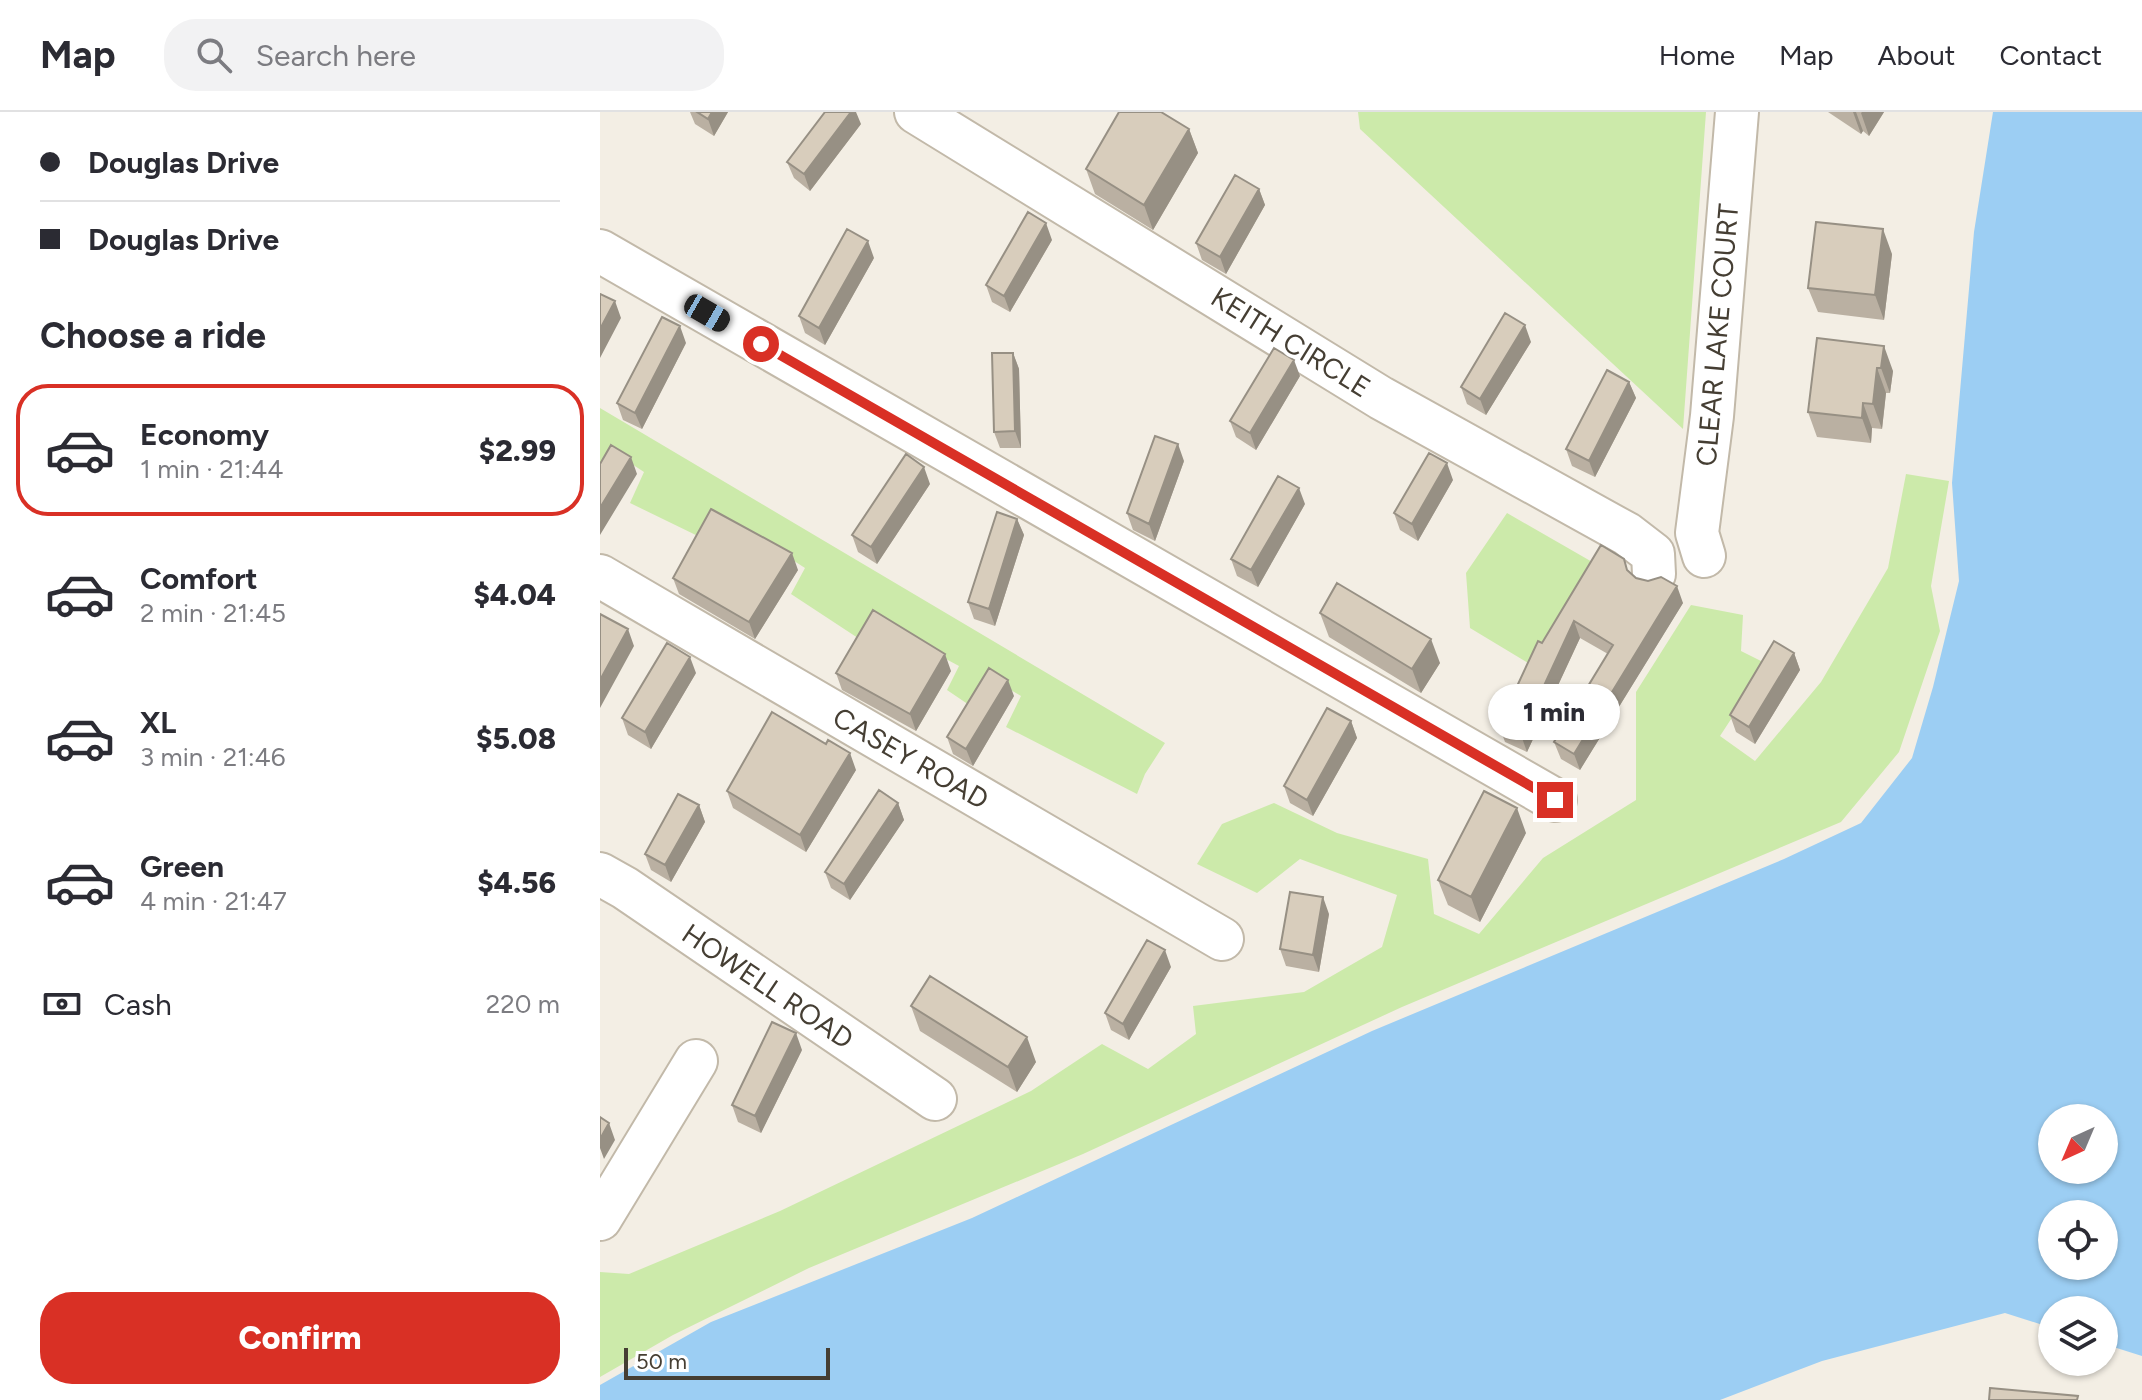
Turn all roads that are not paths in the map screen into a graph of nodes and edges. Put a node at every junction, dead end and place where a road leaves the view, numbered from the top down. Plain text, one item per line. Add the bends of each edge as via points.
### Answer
1 (916, 112) edge
2 (1737, 112) edge
3 (600, 251) edge
4 (1704, 556) dead end
5 (1654, 574) dead end
6 (600, 576) edge
7 (1555, 800) dead end
8 (600, 874) edge
9 (1222, 939) dead end
10 (696, 1061) dead end
11 (935, 1099) dead end
12 (600, 1219) edge

1 - 5 street, KEITH CIRCLE via 1381,398 1627,534 1653,554
2 - 4 street, CLEAR LAKE COURT via 1697,533
3 - 7 street
6 - 9 street, CASEY ROAD
8 - 11 street, HOWELL ROAD
10 - 12 street

